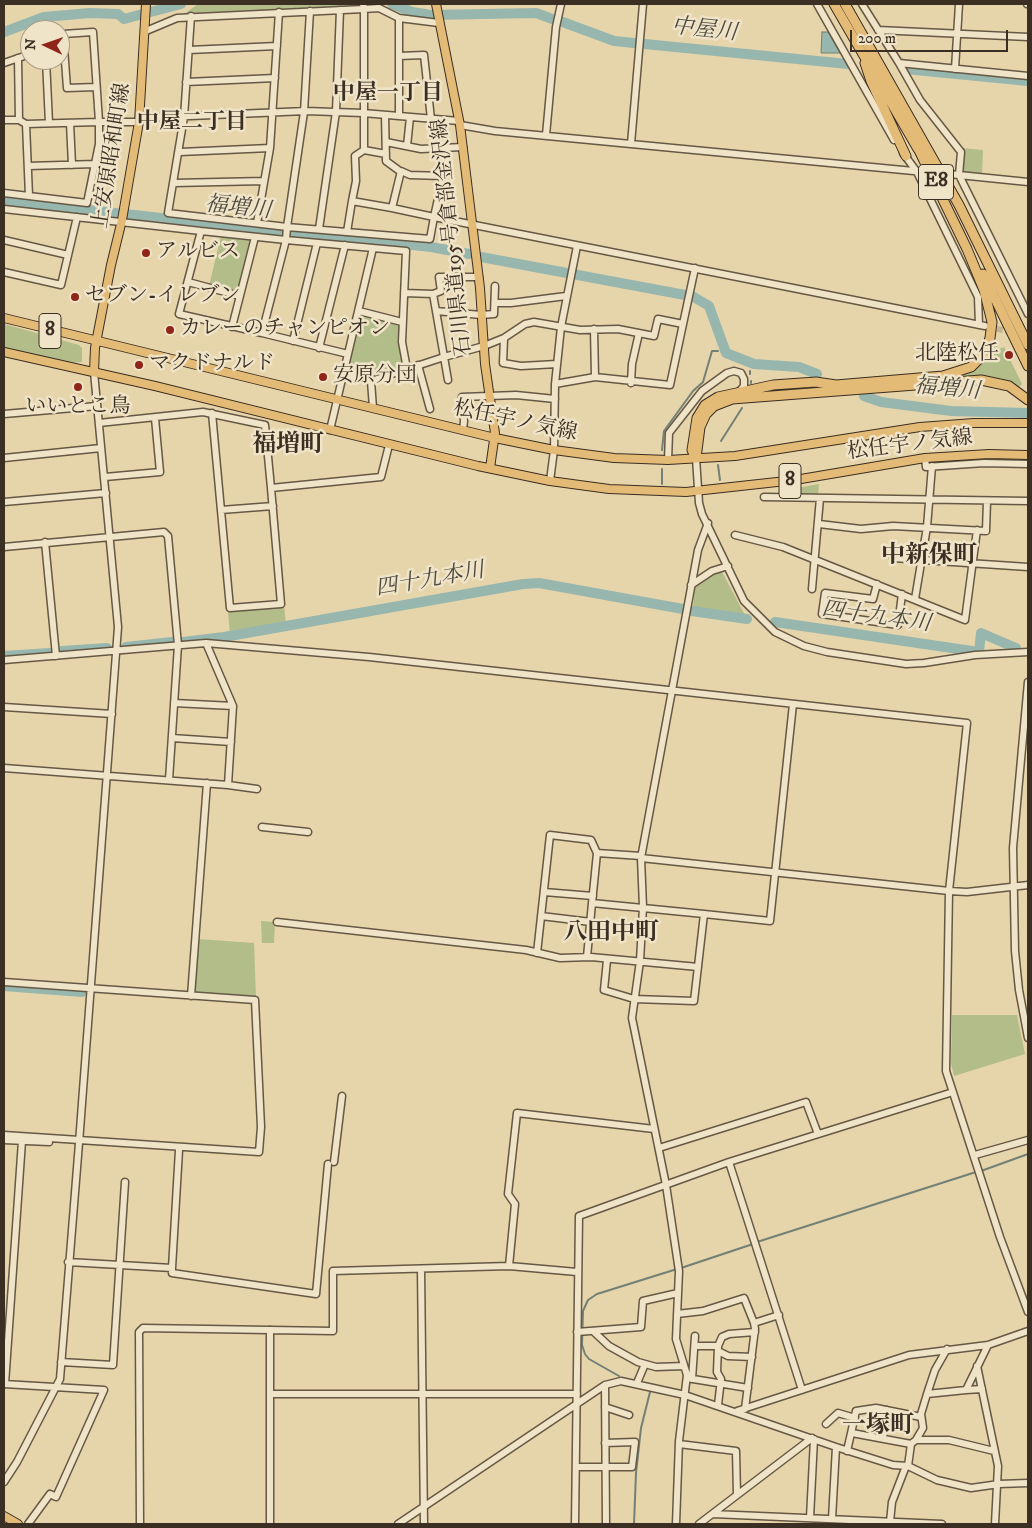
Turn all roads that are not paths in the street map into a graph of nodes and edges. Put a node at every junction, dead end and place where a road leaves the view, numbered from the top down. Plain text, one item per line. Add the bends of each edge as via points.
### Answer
1 (146, 4) edge
2 (561, 4) edge
3 (643, 4) edge
4 (817, 4) edge
5 (834, 4) edge
6 (845, 4) edge
7 (862, 4) edge
8 (959, 4) edge
9 (364, 6) edge
10 (340, 10) junction
11 (279, 12) junction
12 (310, 12) junction
13 (438, 14) edge
14 (191, 16) junction
15 (399, 18) junction
16 (878, 30) junction
17 (146, 31) junction
18 (70, 34) edge
19 (957, 34) junction
20 (1028, 38) edge
21 (277, 46) junction
22 (860, 46) junction
23 (188, 50) junction
24 (399, 56) junction
25 (18, 58) joint
26 (4, 63) edge
27 (899, 64) junction
28 (956, 68) junction
29 (46, 70) edge
30 (65, 70) edge
31 (1028, 76) edge
32 (275, 78) junction
33 (186, 82) junction
34 (96, 88) junction
35 (304, 112) junction
36 (336, 112) junction
37 (363, 113) junction
38 (273, 114) junction
39 (385, 115) junction
40 (399, 116) junction
41 (184, 117) junction
42 (410, 117) junction
43 (431, 119) junction
44 (4, 120) edge
45 (19, 120) junction
46 (99, 122) junction
47 (139, 122) junction
48 (49, 123) junction
49 (70, 123) junction
50 (460, 123) junction
51 (26, 124) junction
52 (546, 135) junction
53 (386, 142) junction
54 (631, 144) junction
55 (916, 144) junction
56 (407, 146) junction
57 (462, 147) junction
58 (270, 148) junction
59 (364, 150) junction
60 (180, 152) junction
61 (386, 154) junction
62 (906, 156) junction
63 (72, 164) junction
64 (95, 164) junction
65 (28, 166) junction
66 (401, 172) junction
67 (920, 172) junction
68 (950, 174) dead end
69 (960, 175) junction
70 (264, 180) junction
71 (1028, 182) edge
72 (174, 183) junction
73 (4, 193) edge
74 (29, 196) junction
75 (352, 201) junction
76 (392, 208) junction
77 (4, 209) edge
78 (77, 217) junction
79 (434, 217) junction
80 (122, 221) junction
81 (257, 223) junction
82 (471, 224) junction
83 (287, 228) junction
84 (318, 229) junction
85 (200, 231) junction
86 (347, 232) junction
87 (255, 236) junction
88 (286, 238) junction
89 (4, 240) edge
90 (317, 243) junction
91 (345, 246) junction
92 (577, 246) junction
93 (373, 248) junction
94 (68, 256) junction
95 (695, 268) junction
96 (4, 272) edge
97 (479, 277) junction
98 (188, 282) junction
99 (495, 286) dead end
100 (404, 293) junction
101 (433, 294) junction
102 (240, 296) junction
103 (566, 296) junction
104 (495, 303) junction
105 (359, 311) junction
106 (436, 312) junction
107 (1028, 314) edge
108 (481, 315) junction
109 (4, 318) edge
110 (402, 322) junction
111 (683, 324) junction
112 (232, 327) junction
113 (561, 327) junction
114 (594, 329) junction
115 (262, 333) junction
116 (639, 333) junction
117 (504, 338) junction
118 (97, 341) junction
119 (293, 341) junction
120 (1028, 345) edge
121 (484, 346) junction
122 (319, 348) junction
123 (4, 352) edge
124 (348, 354) junction
125 (444, 357) junction
126 (557, 364) junction
127 (418, 365) junction
128 (1028, 366) edge
129 (407, 369) junction
130 (94, 372) junction
131 (343, 374) junction
132 (595, 377) junction
133 (448, 380) dead end
134 (371, 381) junction
135 (631, 383) junction
136 (555, 384) junction
137 (836, 388) junction
138 (739, 392) junction
139 (756, 394) junction
140 (490, 395) junction
141 (337, 399) junction
142 (555, 399) junction
143 (1028, 400) edge
144 (97, 406) junction
145 (373, 408) junction
146 (430, 409) dead end
147 (212, 413) junction
148 (4, 414) edge
149 (155, 418) junction
150 (99, 423) junction
151 (1028, 423) edge
152 (330, 430) junction
153 (462, 430) junction
154 (495, 438) junction
155 (389, 444) junction
156 (101, 448) junction
157 (554, 450) junction
158 (1028, 455) edge
159 (4, 458) edge
160 (696, 458) junction
161 (925, 458) junction
162 (668, 460) junction
163 (1028, 464) edge
164 (932, 466) junction
165 (490, 468) junction
166 (105, 477) junction
167 (550, 481) junction
168 (271, 488) junction
169 (698, 491) junction
170 (106, 493) junction
171 (764, 497) dead end
172 (820, 498) junction
173 (930, 500) junction
174 (987, 500) junction
175 (1028, 501) edge
176 (4, 502) edge
177 (273, 506) junction
178 (221, 510) junction
179 (708, 523) junction
180 (819, 524) junction
181 (927, 527) junction
182 (977, 530) junction
183 (735, 535) dead end
184 (110, 536) junction
185 (45, 542) junction
186 (4, 547) edge
187 (893, 558) dead end
188 (816, 560) junction
189 (922, 561) junction
190 (973, 565) junction
191 (728, 566) junction
192 (1028, 567) edge
193 (877, 584) junction
194 (691, 585) junction
195 (812, 588) dead end
196 (902, 594) junction
197 (915, 599) junction
198 (206, 643) junction
199 (178, 645) junction
200 (117, 652) junction
201 (1028, 652) edge
202 (56, 656) junction
203 (4, 660) edge
204 (1028, 682) edge
205 (670, 691) junction
206 (174, 703) junction
207 (793, 704) junction
208 (233, 706) junction
209 (4, 707) edge
210 (112, 714) junction
211 (172, 738) junction
212 (231, 742) junction
213 (4, 768) edge
214 (106, 776) junction
215 (169, 780) junction
216 (207, 783) junction
217 (228, 785) junction
218 (257, 788) dead end
219 (262, 827) dead end
220 (308, 832) dead end
221 (597, 853) junction
222 (641, 857) junction
223 (777, 872) junction
224 (1028, 885) edge
225 (1013, 887) junction
226 (949, 891) junction
227 (544, 892) junction
228 (592, 900) junction
229 (643, 907) junction
230 (704, 914) junction
231 (541, 916) junction
232 (277, 922) dead end
233 (590, 922) junction
234 (537, 953) junction
235 (588, 957) junction
236 (607, 960) junction
237 (640, 961) junction
238 (698, 968) junction
239 (4, 982) edge
240 (91, 989) junction
241 (191, 996) junction
242 (634, 999) junction
243 (1027, 1021) edge
244 (1028, 1038) edge
245 (953, 1092) junction
246 (342, 1096) dead end
247 (654, 1129) junction
248 (818, 1134) junction
249 (4, 1135) edge
250 (4, 1140) edge
251 (1028, 1140) edge
252 (79, 1141) junction
253 (22, 1142) junction
254 (658, 1148) junction
255 (975, 1155) junction
256 (729, 1162) junction
257 (126, 1182) dead end
258 (666, 1185) junction
259 (68, 1262) junction
260 (120, 1265) junction
261 (509, 1266) junction
262 (172, 1268) junction
263 (421, 1269) junction
264 (577, 1272) junction
265 (678, 1293) junction
266 (1028, 1312) edge
267 (677, 1314) junction
268 (779, 1315) junction
269 (754, 1324) junction
270 (270, 1330) junction
271 (593, 1331) junction
272 (1028, 1331) edge
273 (580, 1332) junction
274 (755, 1332) junction
275 (695, 1336) dead end
276 (988, 1345) junction
277 (696, 1346) junction
278 (718, 1348) junction
279 (947, 1349) junction
280 (752, 1357) junction
281 (61, 1362) junction
282 (645, 1364) junction
283 (684, 1366) junction
284 (977, 1366) junction
285 (689, 1378) junction
286 (637, 1384) junction
287 (5, 1385) edge
288 (605, 1385) junction
289 (720, 1385) junction
290 (58, 1386) junction
291 (748, 1388) junction
292 (982, 1389) junction
293 (802, 1390) junction
294 (966, 1390) junction
295 (423, 1393) junction
296 (271, 1394) junction
297 (577, 1394) junction
298 (928, 1394) junction
299 (685, 1395) junction
300 (577, 1404) junction
301 (718, 1405) junction
302 (605, 1407) junction
303 (745, 1409) junction
304 (887, 1410) junction
305 (738, 1412) junction
306 (629, 1415) dead end
307 (921, 1417) junction
308 (854, 1418) junction
309 (826, 1424) dead end
310 (852, 1433) junction
311 (813, 1438) junction
312 (883, 1438) junction
313 (605, 1442) junction
314 (914, 1442) junction
315 (679, 1444) junction
316 (836, 1448) junction
317 (994, 1450) junction
318 (847, 1451) junction
319 (576, 1466) junction
320 (907, 1466) junction
321 (606, 1467) junction
322 (4, 1482) edge
323 (1028, 1483) edge
324 (999, 1484) junction
325 (737, 1495) junction
326 (424, 1508) junction
327 (713, 1514) junction
328 (738, 1515) junction
329 (4, 1516) edge
330 (810, 1518) junction
331 (832, 1519) junction
332 (824, 1522) edge
333 (890, 1522) junction
334 (18, 1524) edge
335 (28, 1524) edge
336 (140, 1524) edge
337 (270, 1524) edge
338 (398, 1524) edge
339 (424, 1524) edge
340 (575, 1524) edge
341 (606, 1524) edge
342 (676, 1524) edge
343 (699, 1524) edge
344 (738, 1524) edge
345 (942, 1524) edge
346 (995, 1524) edge

1 - 17 main road, 上安原昭和町線
2 - 52 street
3 - 54 street
4 - 62 street
5 - 22 highway, E8
6 - 120 highway, E8 via 941,172
7 - 16 street
8 - 19 street
9 - 10 street
9 - 15 street via 379,8
9 - 37 street
10 - 12 street
10 - 36 street
11 - 12 street
11 - 14 street
11 - 21 street
12 - 35 street
13 - 15 street
13 - 50 main road, 石川県道195号倉部金沢線
14 - 17 street via 177,18
14 - 23 street
15 - 24 street
16 - 19 street
16 - 27 street
17 - 47 main road, 上安原昭和町線
18 - 34 street via 93,32
19 - 20 street
19 - 28 street
21 - 23 street
21 - 32 street
22 - 55 highway, E8
22 - 62 highway via 871,81
23 - 33 street
24 - 40 street
24 - 43 street via 424,55
25 - 26 street
25 - 45 street
27 - 28 street
27 - 69 street via 920,100 960,152
28 - 31 street
29 - 48 street
30 - 34 street via 67,88
32 - 33 street
32 - 38 street
33 - 41 street
34 - 46 street
35 - 36 street
35 - 38 street
35 - 83 street
36 - 37 street
36 - 84 street
37 - 39 street
37 - 59 street
38 - 41 street
38 - 58 street
39 - 40 street
39 - 53 street
40 - 42 street
41 - 47 street via 144,118
41 - 60 street
42 - 43 street
42 - 56 street
43 - 50 street
44 - 45 street
45 - 51 street
46 - 47 street
46 - 49 street
46 - 64 street
47 - 80 main road, 上安原昭和町線
48 - 49 street
48 - 51 street
49 - 63 street
50 - 52 street via 495,131
50 - 57 main road, 石川県道195号倉部金沢線
51 - 65 street
52 - 54 street
53 - 56 street
53 - 61 street
54 - 67 street
55 - 128 highway, E8
55 - 137 highway via 984,290 992,322 988,346 978,361 952,374
56 - 57 street via 421,149
57 - 82 main road, 石川県道195号倉部金沢線
58 - 60 street
58 - 70 street
59 - 61 street
59 - 75 street via 355,156 356,181
60 - 72 street
61 - 66 street via 386,161
62 - 67 street
63 - 64 street
63 - 65 street
64 - 74 street via 88,203
65 - 74 street
66 - 76 street
66 - 79 street via 443,176
67 - 95 street via 978,297 982,326
68 - 69 street
69 - 71 street
69 - 107 street
70 - 72 street
70 - 81 street
72 - 81 street via 168,213
73 - 74 street
75 - 76 street
75 - 86 street
76 - 79 street
77 - 78 street
78 - 80 street
78 - 94 street
79 - 82 street
79 - 86 street via 430,240
80 - 85 street
80 - 118 main road, 上安原昭和町線
81 - 83 street
82 - 92 street
82 - 97 main road, 石川県道195号倉部金沢線
83 - 84 street
83 - 88 street
84 - 86 street
85 - 87 street
85 - 98 street
87 - 88 street
87 - 102 street
88 - 90 street
88 - 115 street
89 - 94 street
90 - 91 street
90 - 119 street
91 - 93 street
91 - 122 street
92 - 95 street
92 - 103 street
93 - 100 street via 406,251
93 - 105 street
94 - 96 street via 61,285
95 - 111 street
97 - 101 street via 439,277 441,291
97 - 108 main road, 石川県道195号倉部金沢線
98 - 102 street
98 - 112 street via 179,314
99 - 104 street
100 - 101 street
100 - 110 street
101 - 106 street
102 - 112 street
103 - 104 street
103 - 113 street
104 - 108 street via 494,314
105 - 110 street
105 - 124 street
106 - 108 street
106 - 125 street
108 - 121 main road, 石川県道195号倉部金沢線
109 - 118 main road, 松任宇ノ気線 / 8
110 - 129 street
111 - 116 street via 658,319 654,336
111 - 135 street via 671,384
112 - 115 street
113 - 114 street
113 - 117 street via 534,322
113 - 126 street
114 - 116 street
114 - 132 street
115 - 119 street
116 - 135 street
117 - 121 street
117 - 126 street via 503,363 521,366
118 - 130 main road, 上安原昭和町線
118 - 141 main road, 松任宇ノ気線 / 8
119 - 122 street
121 - 125 street
121 - 140 main road, 石川県道195号倉部金沢線
122 - 124 street
123 - 130 main road, 松任宇ノ気線 / 8
124 - 131 street
125 - 127 street
125 - 133 street
126 - 136 street
127 - 129 street
127 - 146 street
129 - 134 street
130 - 144 street
130 - 152 main road, 松任宇ノ気線 / 8
131 - 134 street
131 - 141 street
132 - 135 street
132 - 136 street
134 - 145 street
136 - 142 street
137 - 139 highway
137 - 143 highway via 981,380 1009,386
138 - 139 highway
138 - 160 highway via 718,397 700,411 692,437
138 - 162 street via 744,386 744,379 741,373 734,371 702,391 669,433
139 - 160 highway via 726,401 710,410 700,427
140 - 142 street
140 - 153 street via 462,397
140 - 154 main road, 石川県道195号倉部金沢線
141 - 145 main road, 松任宇ノ気線 / 8
141 - 152 street
142 - 157 street
144 - 148 street
144 - 150 street
145 - 153 main road, 松任宇ノ気線 / 8
147 - 149 street
147 - 168 street via 265,425
147 - 178 street
149 - 150 street
149 - 166 street via 160,472
150 - 156 street
151 - 160 main road, 松任宇ノ気線 / 8 via 920,427 757,453
152 - 155 main road, 松任宇ノ気線 / 8
153 - 154 main road, 松任宇ノ気線 / 8
154 - 157 main road, 松任宇ノ気線 / 8
154 - 165 main road, 石川県道195号倉部金沢線
155 - 165 main road, 松任宇ノ気線 / 8
155 - 168 street via 381,477
156 - 159 street
156 - 166 street
157 - 162 main road, 松任宇ノ気線 / 8 via 614,458
157 - 167 street
158 - 161 main road, 松任宇ノ気線 / 8
160 - 162 main road, 松任宇ノ気線 / 8
160 - 169 street
161 - 164 street via 926,467
161 - 169 main road, 松任宇ノ気線 / 8 via 795,480
163 - 164 street
164 - 173 street
165 - 167 main road, 松任宇ノ気線 / 8
166 - 170 street
167 - 169 main road, 松任宇ノ気線 / 8 via 609,489
168 - 177 street
169 - 179 street via 699,503
170 - 176 street
170 - 184 street
171 - 172 street
172 - 173 street
172 - 180 street
173 - 174 street
173 - 181 street
174 - 175 street
174 - 182 street via 986,531
177 - 178 street
177 - 178 street via 281,604 239,608 230,608
179 - 191 street
179 - 194 street via 698,550
180 - 181 street via 860,529
180 - 188 street
181 - 182 street
181 - 189 street
182 - 190 street
183 - 188 street via 765,541
184 - 185 street
184 - 199 street via 164,532 168,536
184 - 200 street via 118,627
185 - 186 street
185 - 202 street
187 - 189 street
188 - 193 street
188 - 195 street
189 - 190 street
189 - 197 street
190 - 192 street
190 - 197 street via 964,620
191 - 194 street via 712,571
191 - 201 street via 744,601 756,614 775,632 804,646 855,658 906,664
193 - 196 street
193 - 196 street via 873,599 825,594 822,614 898,625
194 - 205 street
196 - 197 street
198 - 199 street
198 - 205 street via 369,657
198 - 208 street
199 - 200 street
199 - 206 street
200 - 202 street
200 - 210 street
202 - 203 street
204 - 225 street via 1012,848
205 - 207 street
205 - 222 street
206 - 208 street
206 - 211 street
207 - 223 street
207 - 226 street via 967,723
208 - 212 street
209 - 210 street
210 - 214 street
211 - 212 street
211 - 215 street
212 - 217 street
213 - 214 street
214 - 215 street
214 - 240 street
215 - 216 street
216 - 217 street
216 - 241 street
217 - 218 street
219 - 220 street
221 - 222 street
221 - 227 street via 591,840 550,835
221 - 228 street
222 - 223 street
222 - 229 street
223 - 226 street
223 - 230 street via 770,921
224 - 225 street
225 - 226 street
225 - 243 street via 1018,980
226 - 245 street via 946,1071
227 - 228 street
227 - 231 street
228 - 229 street
228 - 233 street
229 - 230 street
229 - 237 street
230 - 238 street
231 - 233 street
231 - 234 street
232 - 234 street
233 - 235 street
234 - 235 street via 560,958
235 - 236 street
236 - 237 street
236 - 242 street via 604,990
237 - 238 street
237 - 242 street
238 - 242 street via 694,1001
239 - 240 street
240 - 241 street
240 - 252 street
241 - 252 street via 255,1000 259,1152
242 - 247 street via 632,1018
243 - 244 street
245 - 248 street
245 - 255 street
246 - 262 street via 316,1294 172,1274
247 - 254 street
247 - 261 street via 517,1113 508,1194 515,1204
248 - 254 street via 806,1102
248 - 256 street
249 - 252 street
250 - 253 street
251 - 255 street
252 - 253 street
252 - 259 street
252 - 262 street via 180,1150
253 - 287 street
254 - 258 street
255 - 266 street via 1000,1237
256 - 258 street
256 - 268 street
257 - 260 street
258 - 264 street via 579,1216
258 - 265 street via 678,1268
259 - 260 street
259 - 281 street
260 - 262 street
260 - 281 street via 113,1365
261 - 263 street
261 - 264 street
263 - 270 street via 333,1270 333,1331
263 - 295 street
264 - 273 street
265 - 267 street
265 - 271 street via 643,1302 641,1328
267 - 269 street via 703,1311 744,1298
267 - 283 street via 676,1339
268 - 269 street
268 - 293 street
269 - 274 street
270 - 296 street
270 - 336 street via 143,1328 139,1332
271 - 273 street
271 - 282 street via 609,1346
272 - 276 street
273 - 297 street
274 - 278 street via 722,1337
274 - 280 street
275 - 277 street
276 - 279 street
276 - 284 street
277 - 278 street
277 - 285 street
278 - 280 street via 728,1356
278 - 289 street
279 - 293 street via 909,1355
279 - 298 street via 935,1370
280 - 291 street
281 - 290 street
282 - 283 street
282 - 286 street
283 - 285 street
284 - 292 street
284 - 294 street
285 - 289 street
285 - 299 street
286 - 288 street via 621,1381
286 - 299 street
287 - 290 street
288 - 300 street
288 - 302 street
289 - 291 street
289 - 301 street
290 - 322 street
290 - 335 street via 104,1390 56,1497 50,1494
291 - 303 street
292 - 294 street
292 - 317 street
293 - 303 street
294 - 298 street
295 - 296 street
295 - 297 street
295 - 326 street
296 - 337 street
297 - 300 street
298 - 307 street
299 - 301 street
299 - 315 street
300 - 319 street
300 - 326 street
301 - 305 street
302 - 306 street
302 - 313 street
303 - 305 street
304 - 307 street
304 - 308 street via 856,1411
304 - 312 street
305 - 311 street
307 - 314 street via 922,1428
308 - 309 street via 838,1413
308 - 310 street
310 - 312 street
310 - 318 street
311 - 316 street
311 - 325 street
311 - 330 street
312 - 314 street
313 - 321 street
313 - 321 street via 635,1442 632,1468
314 - 317 street via 948,1440
314 - 320 street
315 - 325 street via 736,1451
315 - 342 street
316 - 318 street
316 - 331 street
317 - 324 street
318 - 320 street
319 - 321 street
319 - 340 street
320 - 324 street via 937,1480 971,1488
320 - 333 street via 892,1502
321 - 341 street
323 - 324 street
324 - 346 street
325 - 327 street
326 - 338 street
326 - 339 street
327 - 328 street
327 - 343 street
328 - 330 street
328 - 344 street
329 - 334 main road
330 - 332 street
331 - 332 street
331 - 333 street
333 - 345 street

